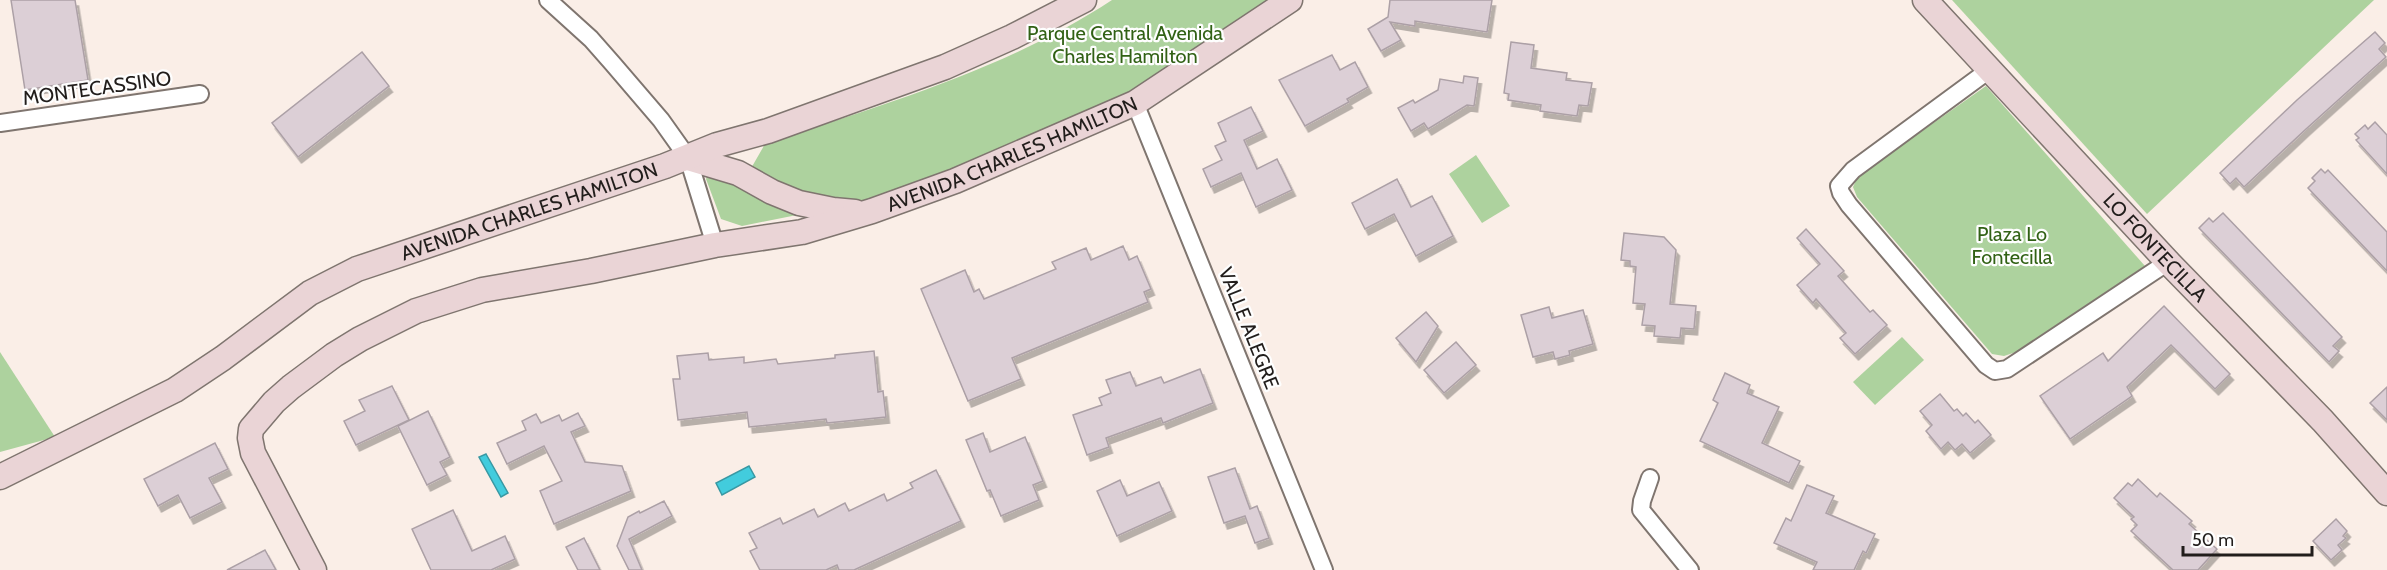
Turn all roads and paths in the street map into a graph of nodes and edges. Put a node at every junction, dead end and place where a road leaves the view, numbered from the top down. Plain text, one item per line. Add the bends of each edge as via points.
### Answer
1 (548, 0) edge
2 (1084, 0) edge
3 (1290, 0) edge
4 (1924, 0) edge
5 (1989, 70) junction
6 (200, 94) dead end
7 (1135, 103) junction
8 (0, 123) edge
9 (768, 131) junction
10 (688, 158) junction
11 (738, 173) junction
12 (872, 211) junction
13 (716, 245) junction
14 (2168, 262) junction
15 (0, 477) edge
16 (1650, 478) dead end
17 (2387, 493) edge
18 (314, 570) edge
19 (1324, 570) edge
20 (1690, 570) edge

1 - 10 street via 591,39 661,120
2 - 9 main road, AVENIDA CHARLES HAMILTON via 945,67
3 - 7 main road, AVENIDA CHARLES HAMILTON
4 - 5 main road, LO FONTECILLA
5 - 14 main road, LO FONTECILLA
5 - 14 street via 1853,170 1839,186 1849,205 1986,365 1995,370 2007,369
6 - 8 street, MONTECASSINO
7 - 12 main road, AVENIDA CHARLES HAMILTON via 955,181
7 - 19 street, VALLE ALEGRE
9 - 10 main road, AVENIDA CHARLES HAMILTON via 717,145
9 - 11 main road via 748,147
10 - 11 main road
10 - 13 street
10 - 15 main road, AVENIDA CHARLES HAMILTON via 381,259 341,276 295,303 175,390
11 - 12 main road via 799,203 833,210
12 - 13 main road, AVENIDA CHARLES HAMILTON via 802,232
13 - 18 main road, AVENIDA CHARLES HAMILTON via 482,290 416,311 360,339 274,402 251,429 250,438
14 - 17 main road, LO FONTECILLA via 2323,421
16 - 20 street via 1641,510

